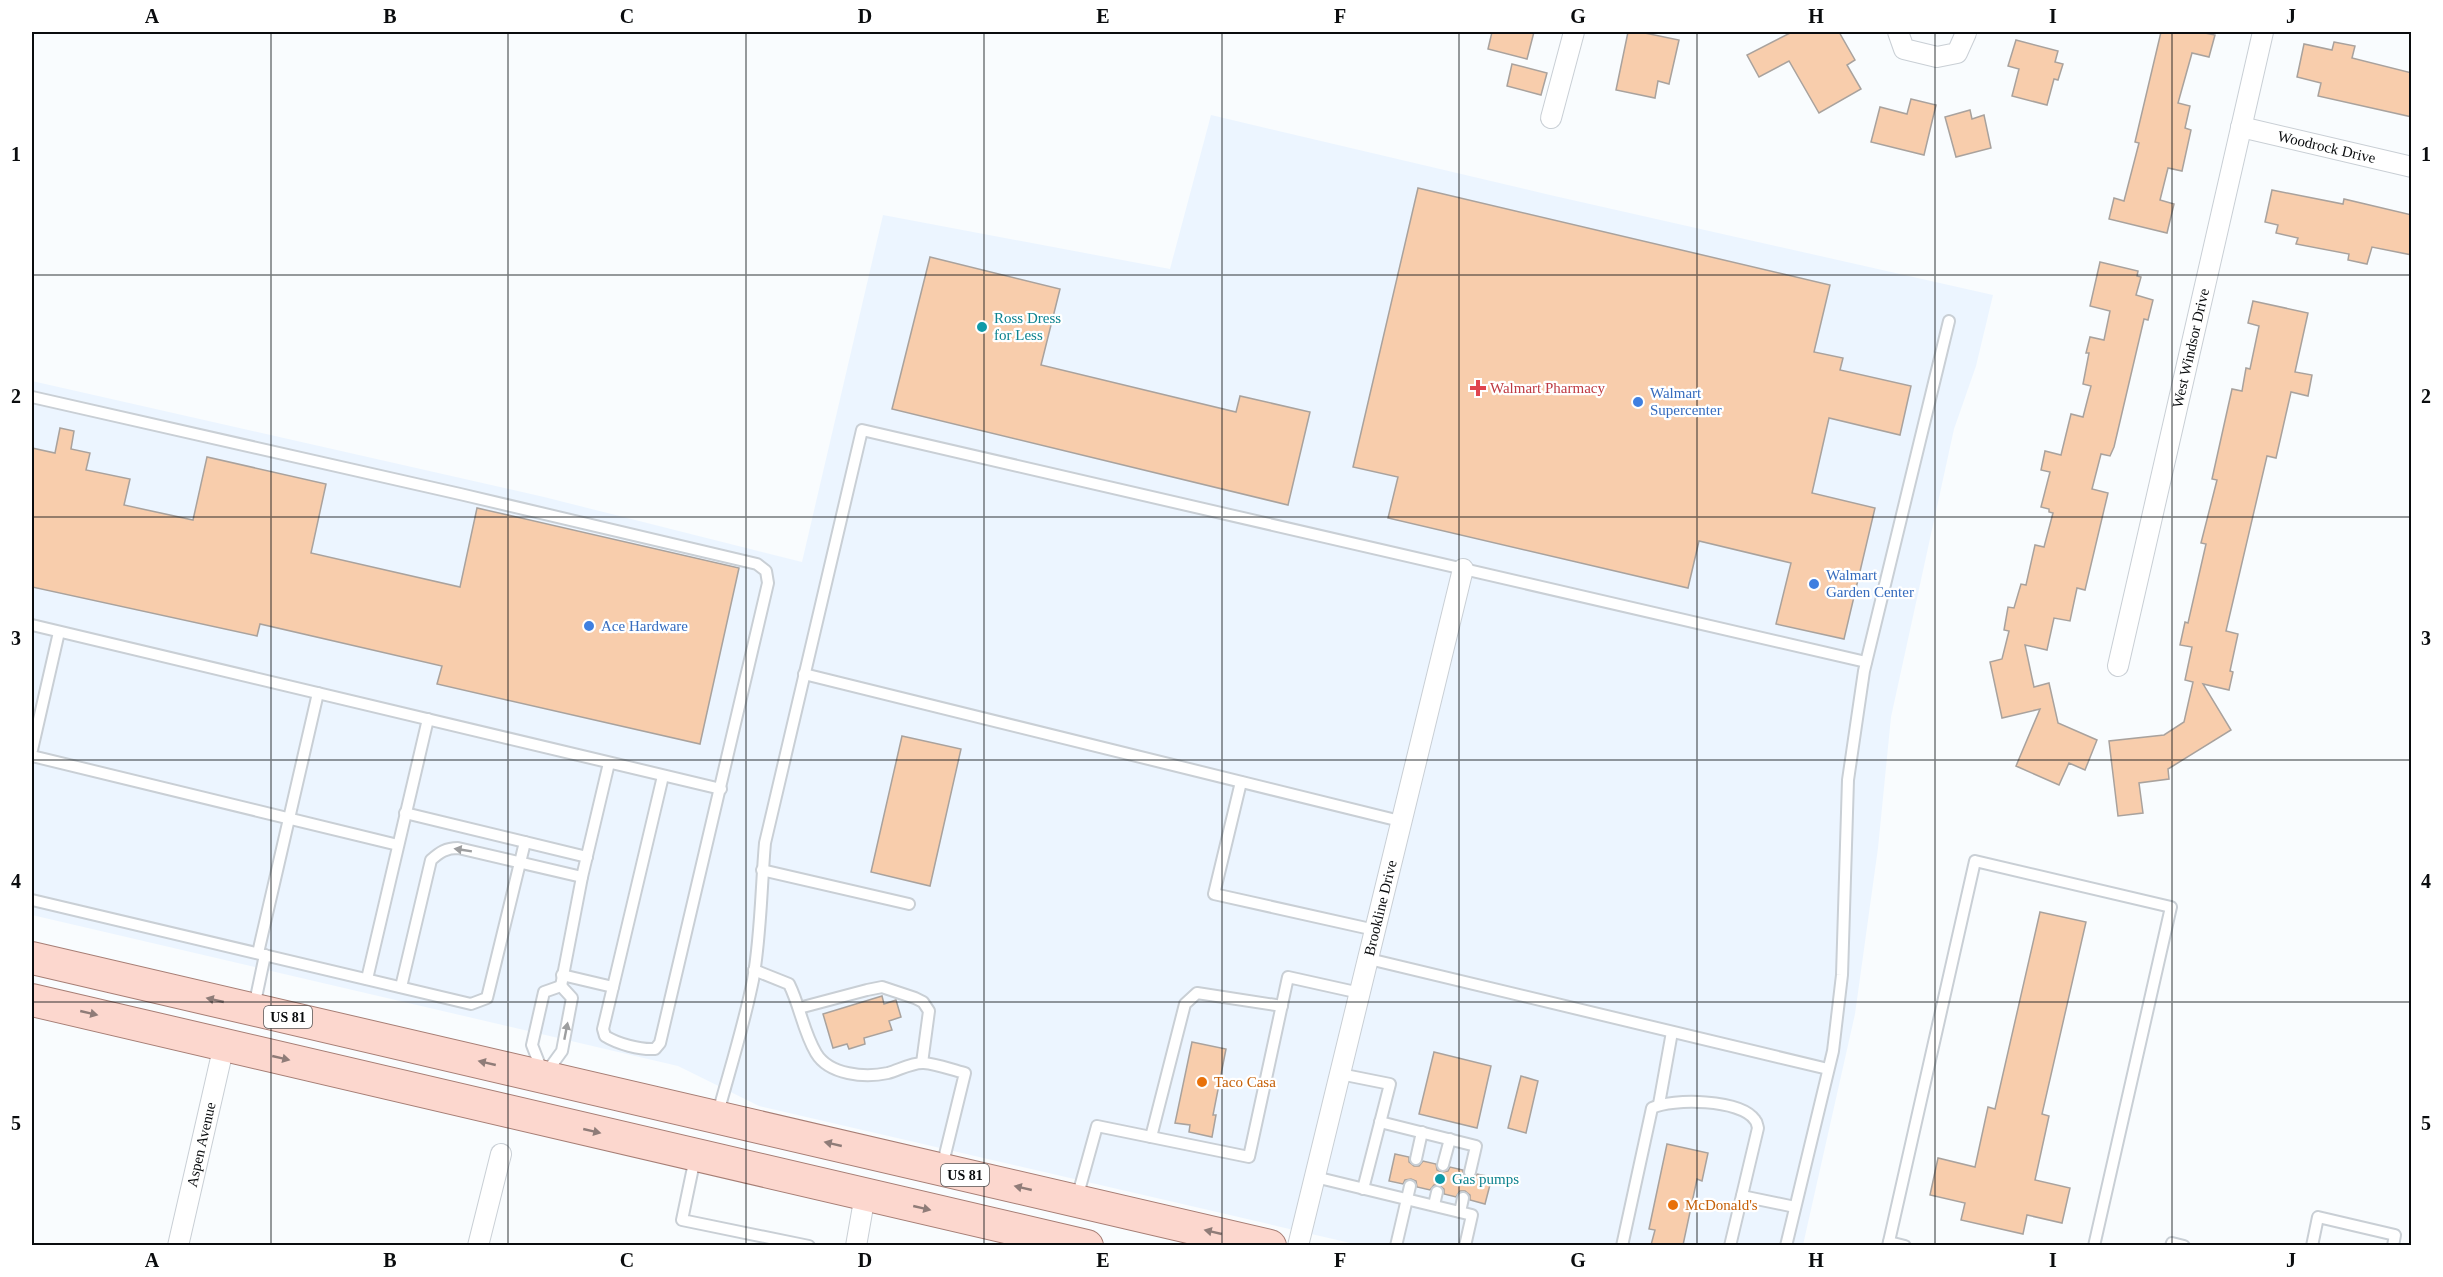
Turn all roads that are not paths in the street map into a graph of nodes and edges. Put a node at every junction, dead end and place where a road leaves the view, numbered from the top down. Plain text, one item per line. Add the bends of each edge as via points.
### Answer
1 (1574, 32) edge
2 (1898, 32) edge
3 (1964, 32) edge
4 (2263, 32) edge
5 (1551, 118) dead end
6 (2241, 127) junction
7 (2412, 167) edge
8 (1949, 321) dead end
9 (32, 397) edge
10 (1463, 569) junction
11 (32, 625) edge
12 (59, 632) junction
13 (1866, 662) junction
14 (2118, 666) dead end
15 (804, 674) junction
16 (318, 693) junction
17 (428, 720) junction
18 (32, 750) edge
19 (32, 756) edge
20 (609, 763) junction
21 (663, 776) junction
22 (1241, 782) junction
23 (721, 789) junction
24 (405, 813) junction
25 (290, 818) junction
26 (1400, 821) junction
27 (525, 842) junction
28 (398, 845) junction
29 (587, 856) junction
30 (520, 862) junction
31 (762, 870) junction
32 (582, 877) junction
33 (32, 900) edge
34 (909, 904) dead end
35 (1375, 930) junction
36 (262, 954) junction
37 (32, 958) edge
38 (1369, 959) junction
39 (754, 970) junction
40 (367, 979) junction
41 (561, 980) junction
42 (401, 987) junction
43 (613, 987) junction
44 (1360, 993) junction
45 (32, 1000) edge
46 (1282, 1006) junction
47 (799, 1008) junction
48 (253, 1009) junction
49 (1672, 1032) junction
50 (224, 1045) junction
51 (922, 1063) junction
52 (1828, 1069) junction
53 (1340, 1074) junction
54 (544, 1076) junction
55 (1659, 1104) junction
56 (536, 1117) junction
57 (717, 1118) junction
58 (1380, 1122) junction
59 (1422, 1132) junction
60 (1151, 1137) junction
61 (1450, 1139) junction
62 (501, 1154) dead end
63 (695, 1155) junction
64 (1416, 1159) dead end
65 (1443, 1166) dead end
66 (941, 1170) junction
67 (1470, 1172) dead end
68 (1315, 1177) junction
69 (1410, 1186) dead end
70 (1364, 1189) junction
71 (1437, 1192) dead end
72 (866, 1195) junction
73 (1742, 1196) junction
74 (1463, 1198) dead end
75 (1407, 1199) junction
76 (1076, 1201) junction
77 (1434, 1205) junction
78 (1795, 1207) junction
79 (1460, 1212) junction
80 (1888, 1244) edge
81 (178, 1245) edge
82 (478, 1245) edge
83 (809, 1245) edge
84 (856, 1245) edge
85 (1087, 1245) edge
86 (1270, 1245) edge
87 (1298, 1245) edge
88 (1396, 1245) edge
89 (1465, 1245) edge
90 (1622, 1245) edge
91 (1730, 1245) edge
92 (1786, 1245) edge
93 (1905, 1245) edge
94 (2094, 1245) edge
95 (2171, 1245) edge
96 (2184, 1245) edge
97 (2312, 1245) edge
98 (2393, 1245) edge

1 - 5 street
2 - 3 street via 1904,49 1937,57 1957,53
4 - 6 street, West Windsor Drive
6 - 7 street, Woodrock Drive
6 - 14 street, West Windsor Drive
8 - 13 lane
9 - 23 lane via 757,564 766,571 768,583
10 - 13 lane
10 - 15 lane via 862,430
10 - 26 street, Brookline Drive
11 - 12 lane
12 - 16 lane
12 - 18 lane
13 - 52 lane via 1848,780 1842,975
15 - 22 lane
15 - 31 lane
16 - 17 lane
16 - 25 lane
17 - 20 lane
17 - 24 lane
19 - 25 lane
20 - 21 lane
20 - 29 lane
21 - 23 lane
21 - 43 lane
22 - 26 lane
22 - 35 lane via 1214,894
23 - 43 lane via 660,1043 655,1049 605,1036 603,1029
24 - 27 lane
24 - 28 lane
25 - 28 lane
25 - 36 lane
26 - 35 street, Brookline Drive
27 - 29 lane
27 - 30 lane
28 - 40 lane
29 - 32 lane
30 - 32 lane
30 -> 42 lane via 458,848 447,848 431,860
30 - 42 lane via 487,998 471,1004
31 - 34 lane
31 - 39 lane
32 - 41 lane
33 - 36 lane
35 - 38 street, Brookline Drive
36 - 40 lane
36 - 48 lane
48 -> 37 main road, US 81
38 - 44 street, Brookline Drive
38 - 49 lane
39 - 47 lane via 789,984
39 - 57 lane
40 - 42 lane
41 - 43 lane
54 -> 41 lane via 562,1051 572,998
41 - 54 lane via 544,992 531,1045
44 - 46 lane via 1288,977
44 - 53 street, Brookline Drive
45 -> 50 main road
46 - 60 lane via 1197,993 1185,1004
46 - 60 lane via 1249,1156
47 - 51 lane via 805,1030 825,1065 865,1076
47 - 51 lane via 882,987 915,998 928,1011
54 -> 48 main road, US 81
49 - 52 lane
49 - 55 lane
50 -> 56 main road
50 - 81 street, Aspen Avenue
51 - 66 lane via 965,1073
52 - 78 lane
53 - 58 lane via 1390,1084
53 - 68 street, Brookline Drive
54 - 56 main road
54 - 57 main road, US 81
55 - 73 lane via 1723,1104 1754,1119 1758,1128
55 - 90 lane via 1652,1108
56 -> 63 main road
66 -> 57 main road, US 81
58 - 59 lane
58 - 70 lane
59 - 61 lane
59 - 64 lane
60 - 76 lane via 1096,1126
61 - 65 lane
61 - 67 lane via 1476,1146
62 - 82 street
63 - 72 main road
63 - 83 lane via 682,1220
76 -> 66 main road, US 81
68 - 70 lane
68 - 87 street, Brookline Drive
69 - 75 lane
70 - 75 lane
71 - 77 lane
72 - 84 street
72 -> 85 main road
73 - 78 lane
73 - 91 lane
74 - 79 lane
75 - 77 lane
75 - 88 lane
86 -> 76 main road, US 81
77 - 79 lane
78 - 92 lane
79 - 89 lane via 1472,1215
80 - 93 lane
80 - 94 lane via 1975,861 2171,907
95 - 96 lane
97 - 98 lane via 2318,1216 2395,1235

